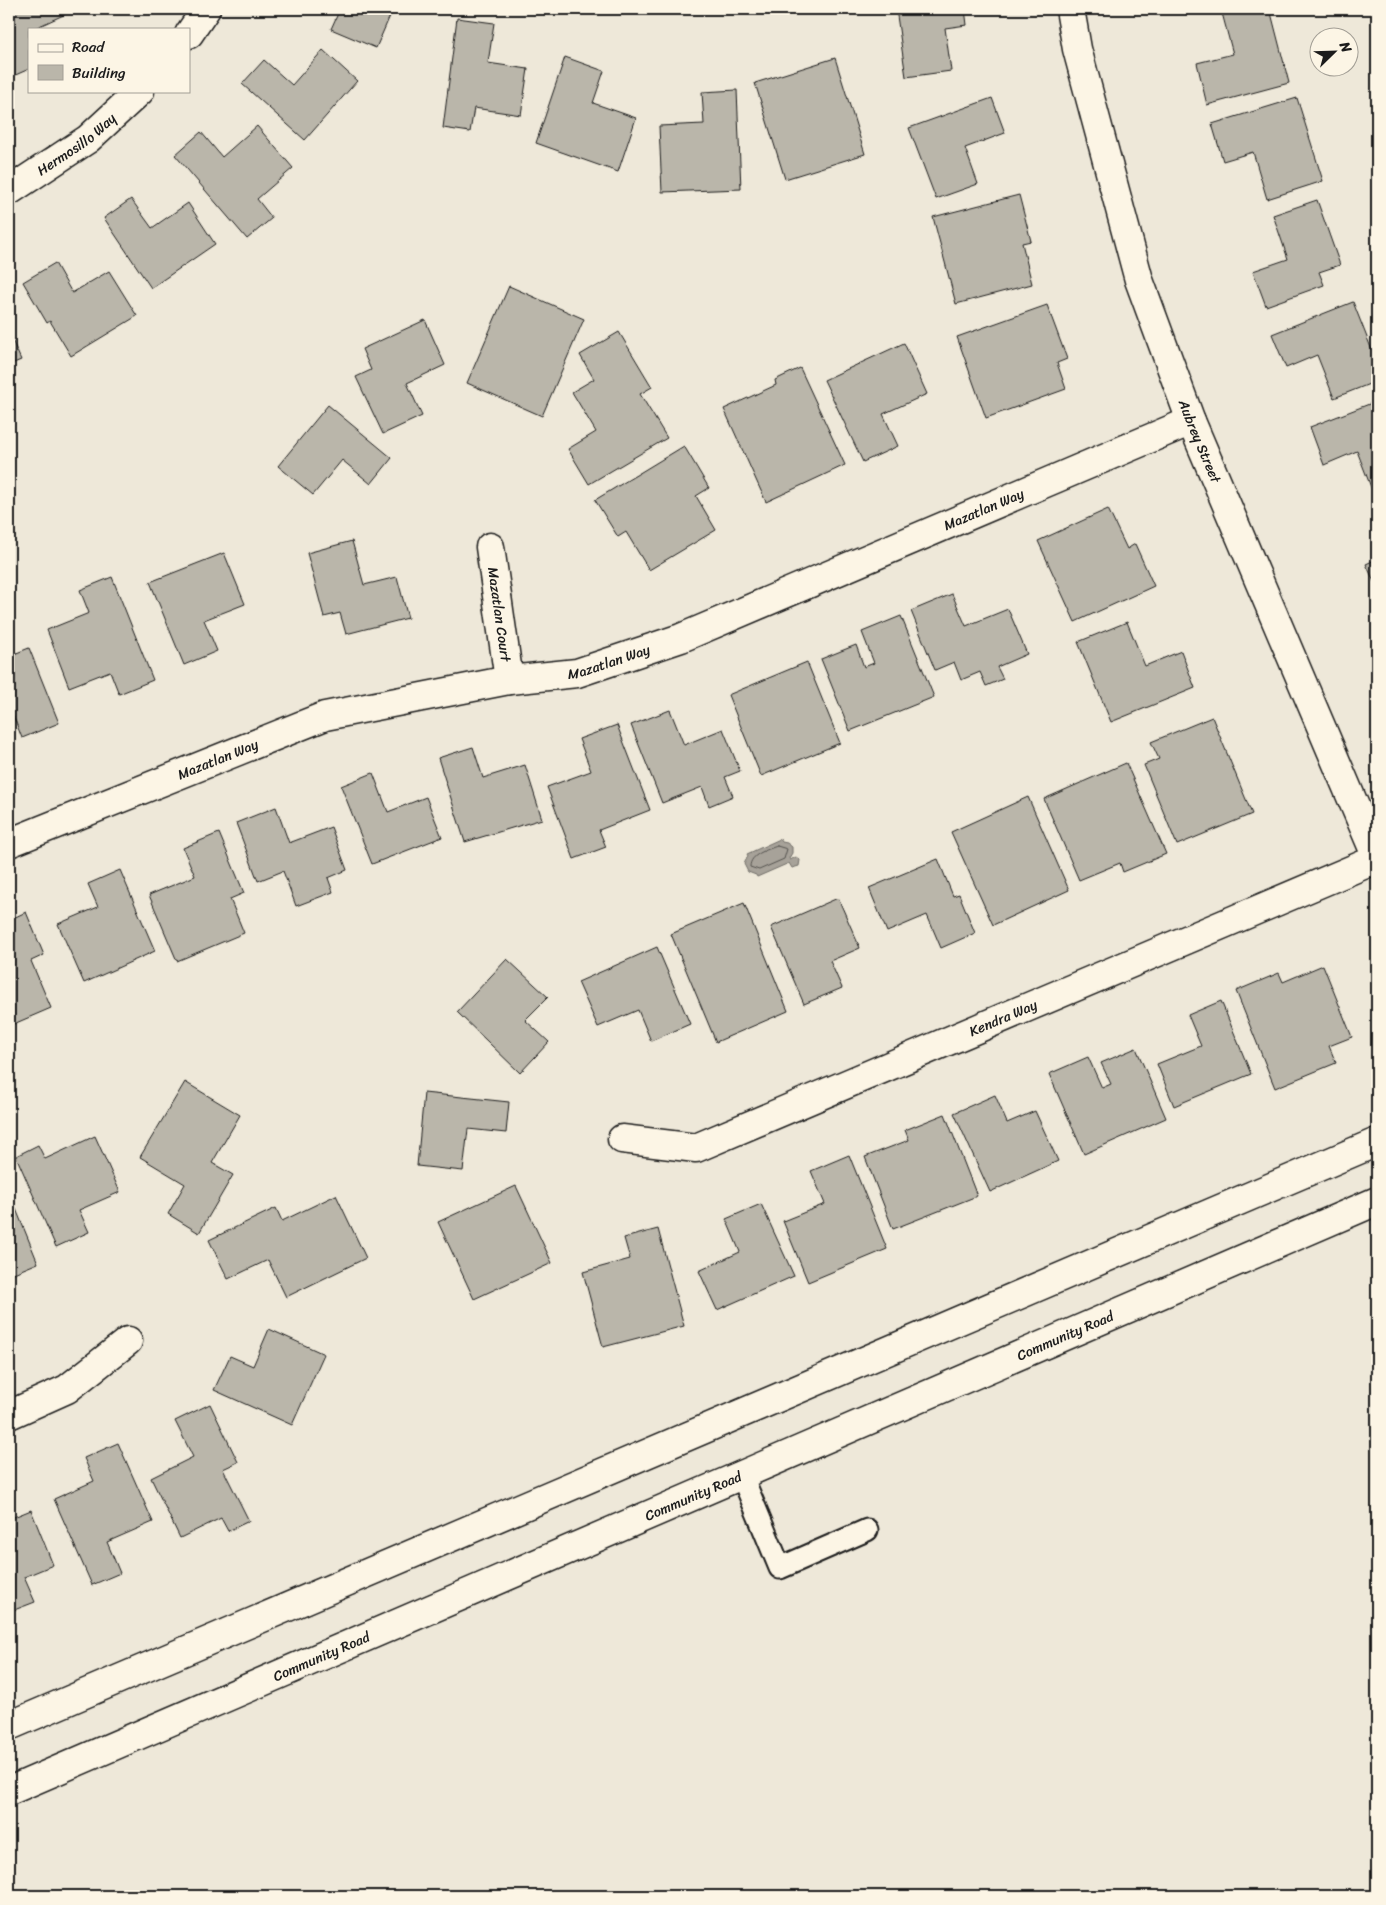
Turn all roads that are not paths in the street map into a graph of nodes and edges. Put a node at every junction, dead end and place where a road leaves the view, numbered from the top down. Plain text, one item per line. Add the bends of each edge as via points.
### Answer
1 (206, 9) edge
2 (1070, 9) edge
3 (190, 33) edge
4 (139, 92) edge
5 (9, 191) edge
6 (1191, 421) junction
7 (490, 547) dead end
8 (508, 680) junction
9 (9, 842) edge
10 (1377, 858) edge
11 (622, 1138) dead end
12 (1377, 1142) edge
13 (1377, 1201) edge
14 (128, 1342) dead end
15 (9, 1415) edge
16 (742, 1476) junction
17 (867, 1530) dead end
18 (9, 1726) edge
19 (9, 1791) edge

1 - 3 street
2 - 6 street, Aubrey Street via 1077,49 1139,280
4 - 5 street, Hermosillo Way via 88,139
6 - 8 street, Mazatlan Way via 681,638 577,673
6 - 10 street, Aubrey Street
7 - 8 street, Mazatlan Court
8 - 9 street, Mazatlan Way via 325,716
10 - 11 street, Kendra Way via 696,1148
12 - 18 street
13 - 16 street, Community Road
14 - 15 street via 67,1389
16 - 17 lane via 780,1568
16 - 19 street, Community Road

